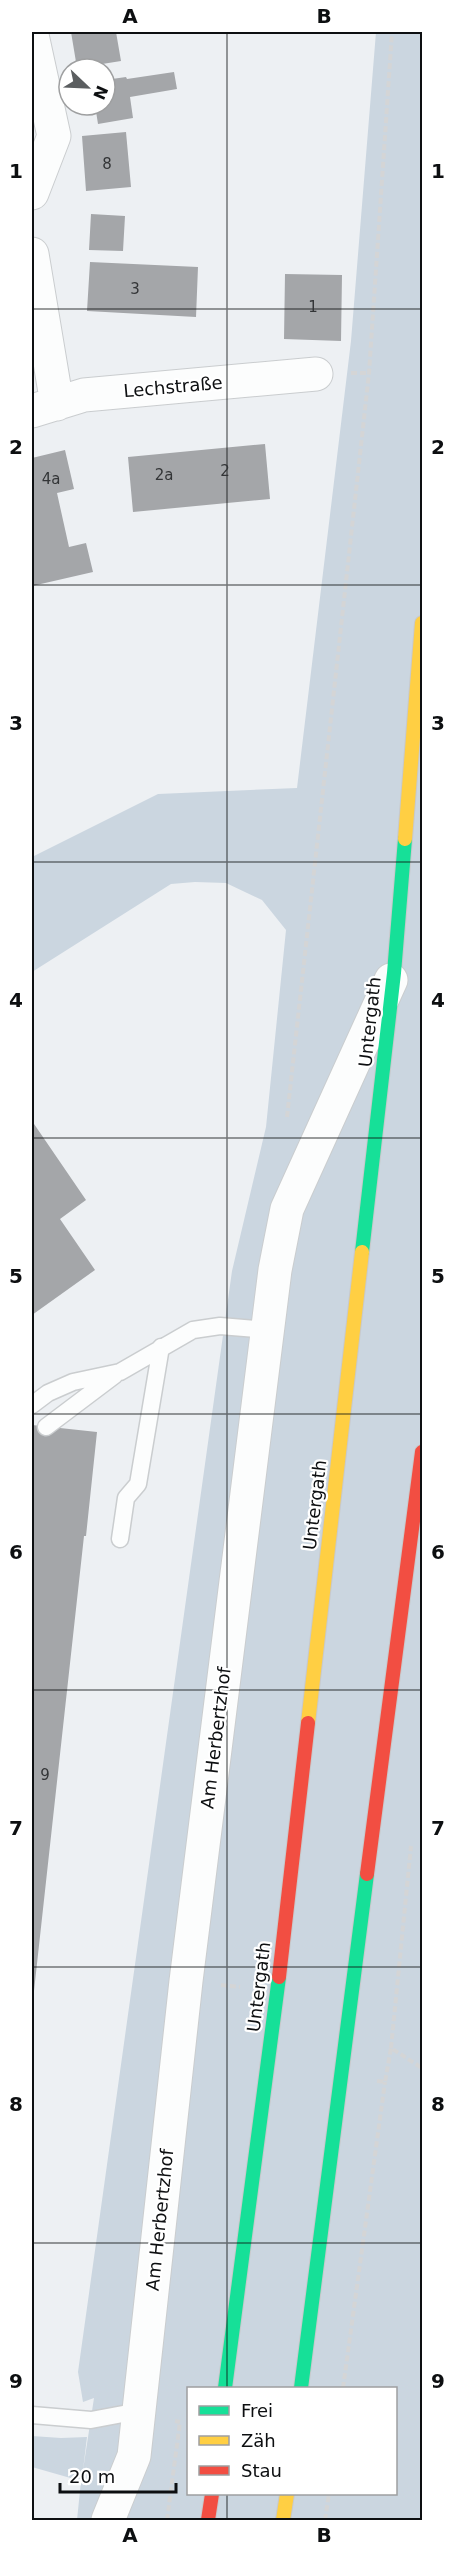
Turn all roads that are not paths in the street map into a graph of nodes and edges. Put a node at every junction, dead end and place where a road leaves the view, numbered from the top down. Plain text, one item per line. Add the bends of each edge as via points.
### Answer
1 (32, 35) edge
2 (32, 193) edge
3 (32, 254) edge
4 (316, 374) dead end
5 (44, 407) edge
6 (423, 623) edge
7 (394, 973) junction
8 (267, 1330) junction
9 (161, 1347) junction
10 (120, 1372) junction
11 (32, 1405) edge
12 (46, 1427) dead end
13 (423, 1452) edge
14 (120, 1539) dead end
15 (225, 2387) edge
16 (301, 2387) edge
17 (139, 2411) junction
18 (32, 2415) edge
19 (212, 2495) edge
20 (287, 2495) edge
21 (108, 2520) edge
22 (208, 2520) edge
23 (283, 2520) edge

1 - 2 street via 54,136
3 - 5 street
4 - 5 street, Lechstraße via 84,395
6 - 7 main road, Untergath
7 - 8 street, Am Herbertzhof via 287,1209
7 - 15 main road, Untergath via 277,1991
8 - 9 lane via 220,1326 194,1330
8 - 17 street, Am Herbertzhof via 186,1981
9 - 10 lane
9 - 14 lane via 138,1484 126,1498
10 - 11 lane via 73,1382
10 - 12 lane
13 - 16 main road
17 - 18 lane via 91,2420
17 - 21 street, Am Herbertzhof via 134,2456
19 - 22 main road
20 - 23 main road

